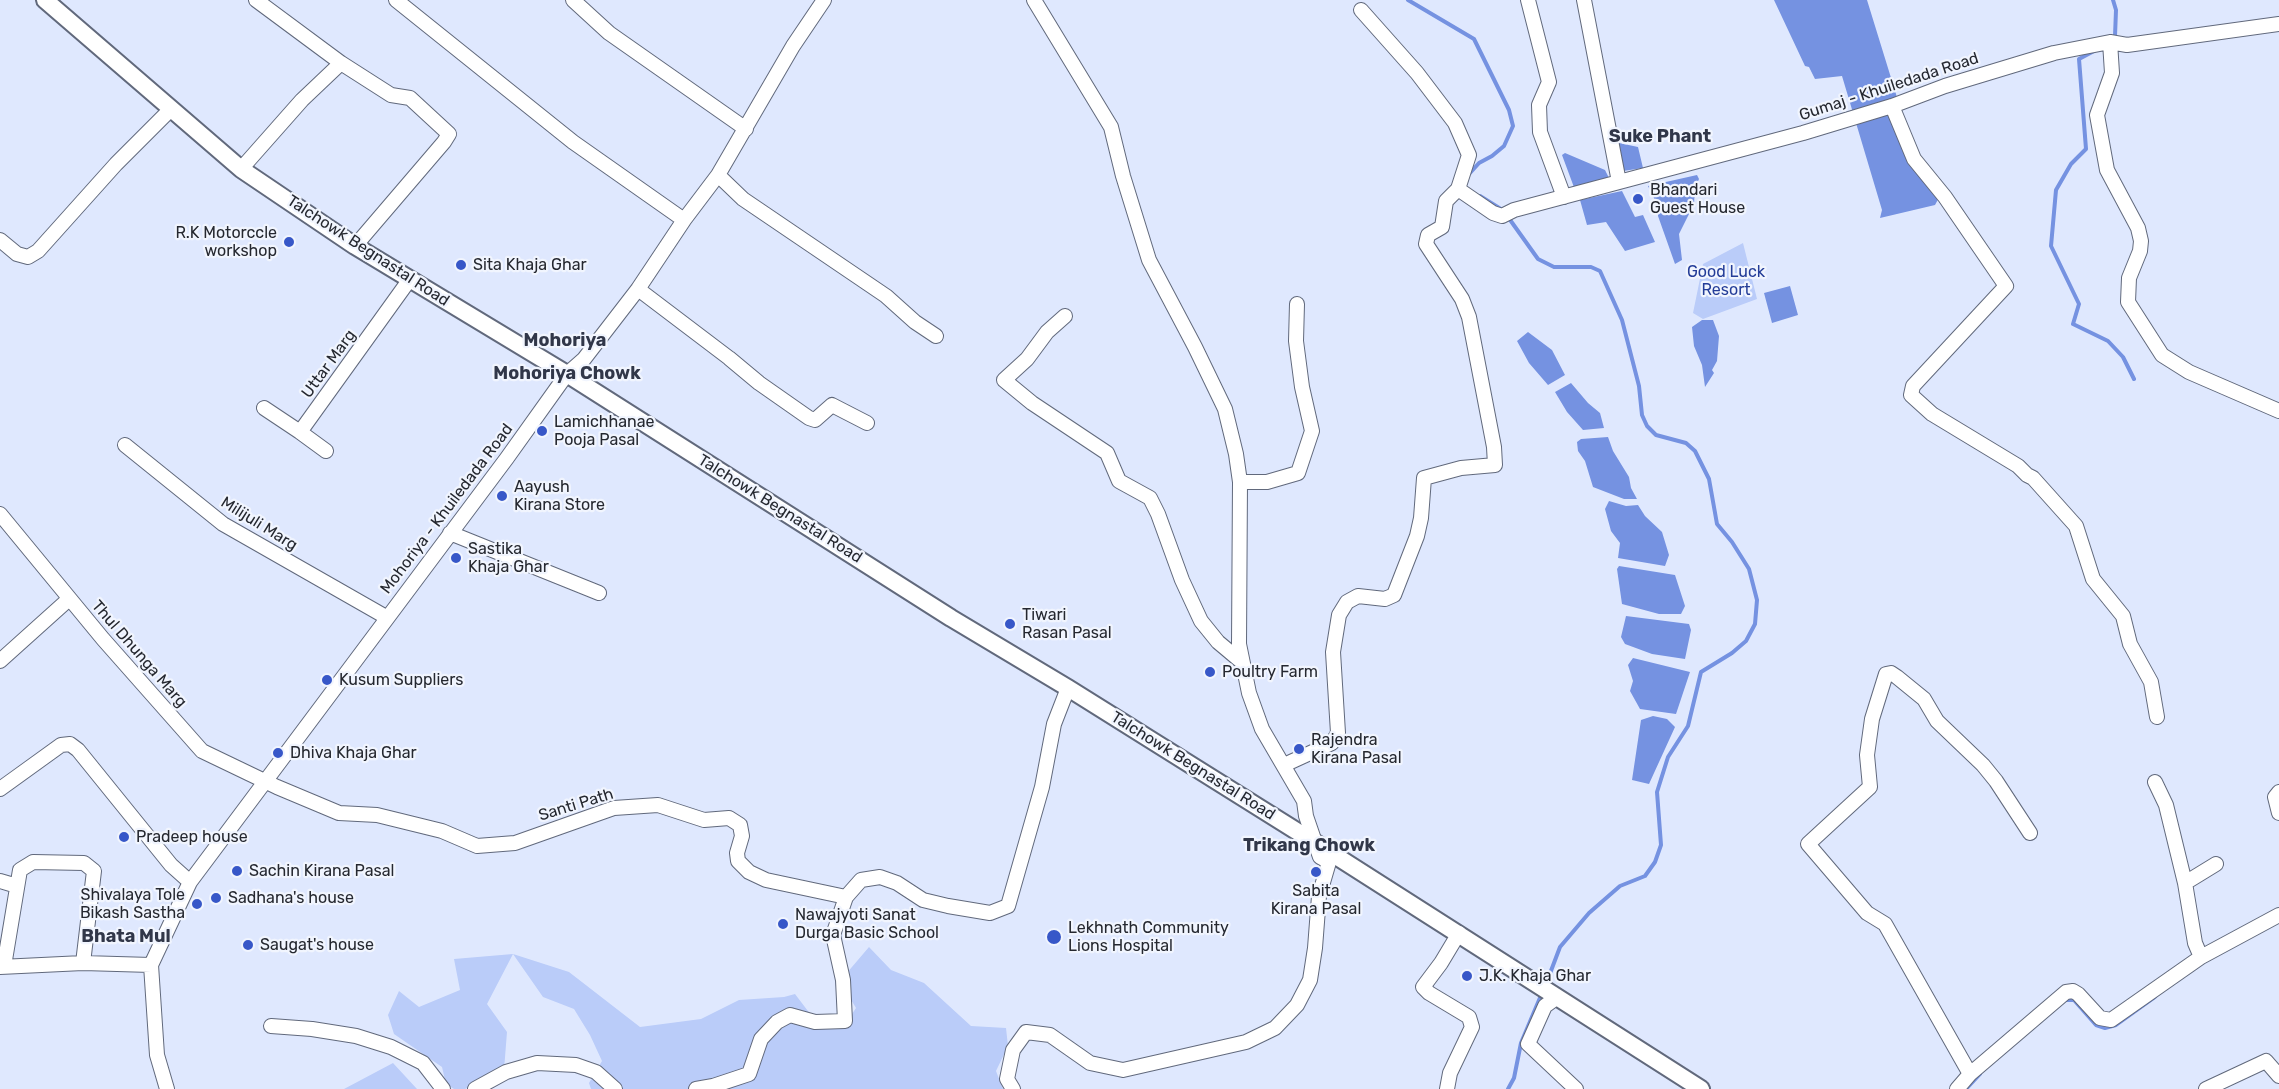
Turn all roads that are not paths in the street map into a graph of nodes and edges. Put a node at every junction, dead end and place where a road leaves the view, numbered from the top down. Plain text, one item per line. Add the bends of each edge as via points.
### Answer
1 (45, 0) edge
2 (256, 0) edge
3 (396, 0) edge
4 (573, 0) edge
5 (824, 0) edge
6 (1034, 0) edge
7 (1528, 0) edge
8 (1584, 0) edge
9 (1361, 10) dead end
10 (2279, 24) edge
11 (2110, 42) junction
12 (341, 63) junction
13 (1892, 106) junction
14 (171, 109) junction
15 (746, 129) junction
16 (241, 169) junction
17 (718, 175) junction
18 (1619, 182) junction
19 (1458, 189) junction
20 (1564, 197) junction
21 (684, 220) junction
22 (0, 240) edge
23 (355, 246) junction
24 (410, 279) junction
25 (638, 289) junction
26 (1297, 304) dead end
27 (1065, 316) dead end
28 (936, 336) dead end
29 (567, 374) junction
30 (264, 408) dead end
31 (2279, 411) edge
32 (867, 423) dead end
33 (300, 432) junction
34 (125, 445) dead end
35 (326, 451) dead end
36 (1240, 482) junction
37 (0, 514) edge
38 (450, 533) junction
39 (599, 592) dead end
40 (69, 598) junction
41 (386, 617) junction
42 (0, 661) edge
43 (1243, 663) junction
44 (1068, 688) junction
45 (2157, 717) dead end
46 (1284, 765) junction
47 (2155, 782) dead end
48 (271, 784) junction
49 (0, 789) edge
50 (2279, 792) edge
51 (2279, 813) edge
52 (2030, 833) dead end
53 (1314, 842) junction
54 (2216, 864) dead end
55 (0, 880) edge
56 (190, 882) junction
57 (2185, 883) junction
58 (17, 886) junction
59 (846, 897) junction
60 (2279, 915) edge
61 (1459, 933) junction
62 (2201, 957) junction
63 (83, 963) junction
64 (151, 965) junction
65 (2, 966) edge
66 (1556, 998) junction
67 (272, 1026) dead end
68 (1970, 1074) junction
69 (2279, 1076) edge
70 (167, 1089) edge
71 (442, 1089) edge
72 (475, 1089) edge
73 (615, 1089) edge
74 (696, 1089) edge
75 (1013, 1089) edge
76 (1447, 1089) edge
77 (1576, 1089) edge
78 (1701, 1089) edge
79 (1957, 1089) edge
80 (2206, 1089) edge

1 - 14 main road, Talchowk Begnastal Road
2 - 12 street
3 - 21 street via 573,142
4 - 15 street via 609,33
5 - 15 street, Mohoriya - Khuiledada Road
6 - 36 street via 1111,127 1149,260 1225,409
7 - 20 street via 1549,82 1539,105 1540,132
8 - 18 street
9 - 19 street via 1455,123 1469,155
10 - 11 street, Gumaj - Khuiledada Road via 2127,45
11 - 13 street, Gumaj - Khuiledada Road via 2054,53
11 - 31 street via 2112,72 2097,115 2107,170 2138,228 2141,242 2129,278 2128,302 2162,355 2189,372
12 - 16 street
12 - 23 street via 392,95 410,98 448,134
13 - 18 street, Gumaj - Khuiledada Road
13 - 45 street via 1914,159 2006,286 1913,386 1911,395 1932,414 2018,466 2058,503 2076,526 2093,579 2123,616 2130,644 2151,682
14 - 16 main road, Talchowk Begnastal Road
14 - 22 street via 38,251 28,257 17,254
15 - 17 street, Mohoriya - Khuiledada Road
16 - 23 main road, Talchowk Begnastal Road
17 - 21 street, Mohoriya - Khuiledada Road
17 - 28 street via 743,199 886,296
18 - 20 street, Gumaj - Khuiledada Road
19 - 20 street, Gumaj - Khuiledada Road via 1493,213 1508,213
19 - 46 street via 1446,201 1442,227 1428,235 1426,244 1462,299 1469,317 1494,465 1424,477 1417,536 1394,596 1358,596 1347,602 1339,615 1333,652 1338,733 1332,743
21 - 25 street, Mohoriya - Khuiledada Road
23 - 24 main road, Talchowk Begnastal Road
24 - 29 main road, Talchowk Begnastal Road
24 - 33 street, Uttar Marg
25 - 29 street, Mohoriya - Khuiledada Road via 584,359
25 - 32 street via 809,418 815,420 832,405
26 - 36 street via 1296,341 1312,431 1298,473 1267,482
27 - 43 street via 1004,380 1107,453 1119,481 1150,498 1202,621 1218,642
29 - 38 street, Mohoriya - Khuiledada Road
29 - 44 main road, Talchowk Begnastal Road
30 - 33 street
33 - 35 street
34 - 41 street, Milijuli Marg via 223,524
36 - 43 street via 1239,635
37 - 40 street, Thul Dhunga Marg
38 - 39 street
38 - 41 street, Mohoriya - Khuiledada Road
40 - 42 street
40 - 48 street, Thul Dhunga Marg via 202,751
41 - 48 street, Mohoriya - Khuiledada Road
43 - 46 street via 1262,729
44 - 53 main road, Talchowk Begnastal Road
44 - 59 street via 1054,724 1042,788 1008,906 990,913 923,900 880,877 861,880
46 - 53 street via 1304,801
47 - 57 street via 2166,805
48 - 56 street, Mohoriya - Khuiledada Road
48 - 59 street, Santi Path via 339,813 377,815 442,831 477,846 515,843 614,808 658,805 705,820 729,818 740,825 738,861 749,872 766,880
49 - 56 street via 61,745 70,744 171,865
50 - 51 street via 2275,797
52 - 68 street via 1996,781 1937,721 1924,699 1891,673 1886,674 1872,718 1867,755 1870,787 1808,844 1867,913 1884,924
53 - 61 main road, Talchowk Begnastal Road
53 - 75 street via 1320,856 1329,862 1319,896 1310,980 1297,1005 1275,1028 1246,1042 1123,1070 1090,1062 1050,1035 1026,1032 1013,1050 1007,1079
54 - 57 street
55 - 58 street
56 - 64 street, Mohoriya - Khuiledada Road
57 - 62 street
58 - 63 street via 21,870 33,862 84,863 94,870
58 - 65 street
59 - 74 street via 833,935 843,980 845,1022 815,1022 790,1015 761,1039 749,1074
60 - 62 street
61 - 66 main road, Talchowk Begnastal Road
61 - 76 street via 1423,987 1469,1017 1472,1027 1450,1073
62 - 68 street via 2111,1020 2100,1018 2078,994 2066,992
63 - 64 street
63 - 65 street
64 - 70 street, Mohoriya - Khuiledada Road via 157,1055
66 - 77 street via 1545,1006 1528,1044
66 - 78 main road
67 - 71 street via 356,1036 391,1047 423,1063
68 - 79 street
69 - 80 street via 2266,1061
72 - 73 street via 506,1072 537,1063 576,1065 596,1072

